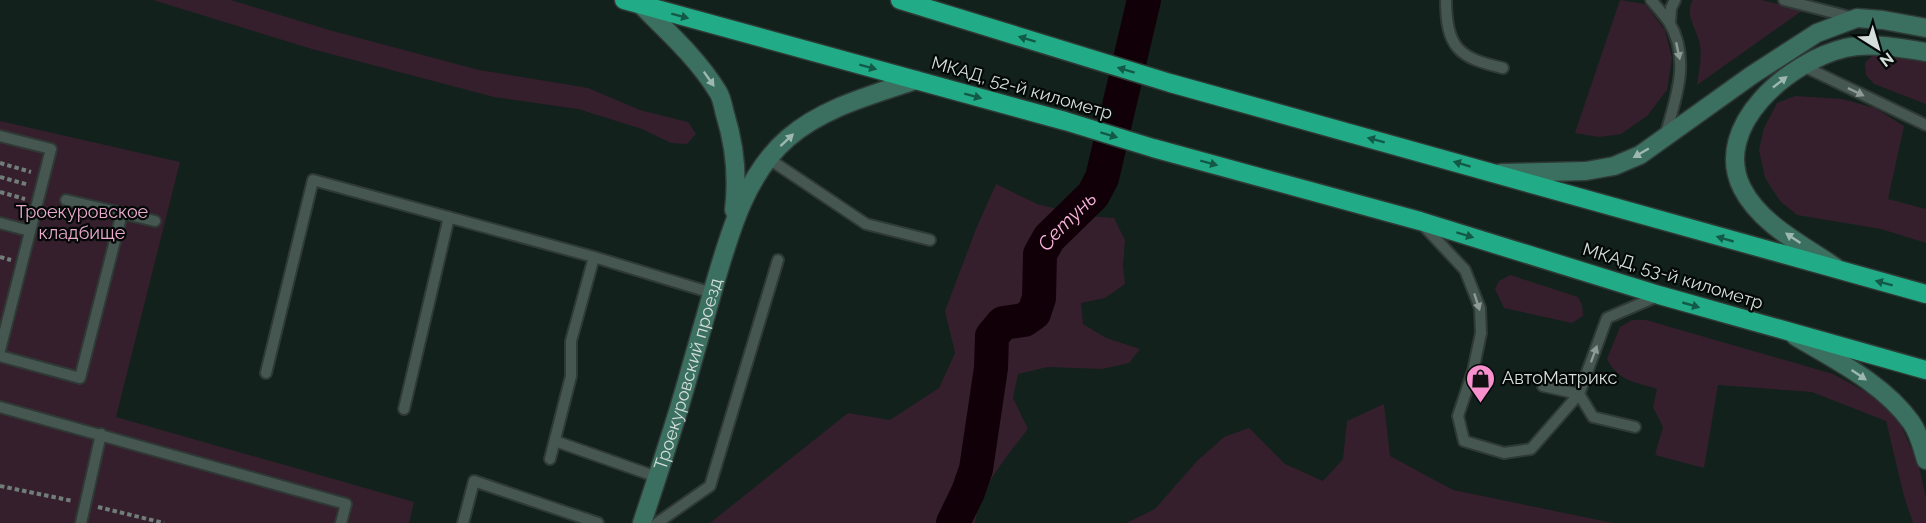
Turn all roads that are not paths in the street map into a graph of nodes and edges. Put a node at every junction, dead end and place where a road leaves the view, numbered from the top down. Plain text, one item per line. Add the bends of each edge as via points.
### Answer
1 (900, 0) edge
2 (1446, 0) edge
3 (1651, 0) edge
4 (1675, 0) edge
5 (1784, 0) edge
6 (632, 2) edge
7 (1857, 18) junction
8 (1670, 24) junction
9 (1926, 28) edge
10 (1926, 52) edge
11 (1803, 66) junction
12 (1503, 68) dead end
13 (916, 80) junction
14 (1926, 125) edge
15 (0, 136) edge
16 (1665, 137) junction
17 (769, 159) junction
18 (1493, 174) junction
19 (66, 200) dead end
20 (122, 213) junction
21 (449, 217) junction
22 (1414, 220) junction
23 (154, 221) dead end
24 (0, 223) edge
25 (733, 224) junction
26 (30, 231) junction
27 (930, 240) dead end
28 (594, 256) junction
29 (778, 260) dead end
30 (1842, 271) junction
31 (712, 293) junction
32 (1926, 294) edge
33 (1659, 295) junction
34 (1791, 334) junction
35 (0, 350) edge
36 (0, 356) edge
37 (1473, 370) junction
38 (1926, 370) edge
39 (266, 373) dead end
40 (1485, 373) dead end
41 (1542, 386) dead end
42 (1579, 394) junction
43 (0, 406) edge
44 (404, 409) dead end
45 (1635, 427) dead end
46 (101, 434) junction
47 (555, 441) junction
48 (550, 459) dead end
49 (1926, 460) edge
50 (657, 477) junction
51 (81, 523) edge
52 (341, 523) edge
53 (463, 523) edge
54 (598, 523) edge
55 (642, 523) edge
56 (657, 523) edge

18 -> 1 highway via 1083,57
2 - 12 lane via 1450,33 1459,52 1478,63
3 - 8 lane
4 - 8 lane
5 - 7 lane
6 -> 13 highway, МКАД, 52-й километр
6 -> 25 street, Троекуровский проезд via 680,43 719,94 733,140 737,187
7 - 9 street
7 - 16 street via 1817,33
8 -> 16 lane via 1680,52 1680,86
10 - 11 street via 1863,45 1844,48
11 -> 14 lane
30 -> 11 street via 1771,223 1741,188 1736,168 1736,147 1742,128 1759,102 1777,82
17 -> 13 street, Троекуровский проезд via 810,121 850,102
13 -> 22 highway, МКАД, 52-й километр
15 - 26 lane via 51,149
16 -> 18 street via 1640,155 1614,166 1586,171
17 - 25 street, Троекуровский проезд
17 - 27 lane via 866,224
30 -> 18 highway
19 - 20 lane
20 - 23 lane
20 - 36 lane via 80,378
21 - 28 lane
21 - 39 lane via 313,180
21 - 44 lane
22 -> 33 highway, МКАД, 53-й километр
22 -> 37 lane via 1465,270 1480,308 1481,333
24 - 26 lane
25 - 31 street, Троекуровский проезд
26 - 35 lane
28 - 31 lane
28 - 47 lane via 571,341 571,376
29 - 56 lane via 710,486
32 -> 30 highway
31 - 50 street, Троекуровский проезд
33 -> 34 highway, МКАД, 53-й километр
42 -> 33 lane via 1607,318
34 - 38 highway, МКАД, 53-й километр
34 -> 49 street via 1875,386 1897,405 1912,423
37 - 40 lane
37 - 42 lane via 1458,416 1464,441 1504,453 1531,449
41 - 42 lane
42 - 45 lane via 1593,417
43 - 46 lane
46 - 51 lane
46 - 52 lane via 346,504
47 - 48 lane
47 - 50 lane
50 - 55 street, Троекуровский проезд
53 - 54 lane via 474,481

